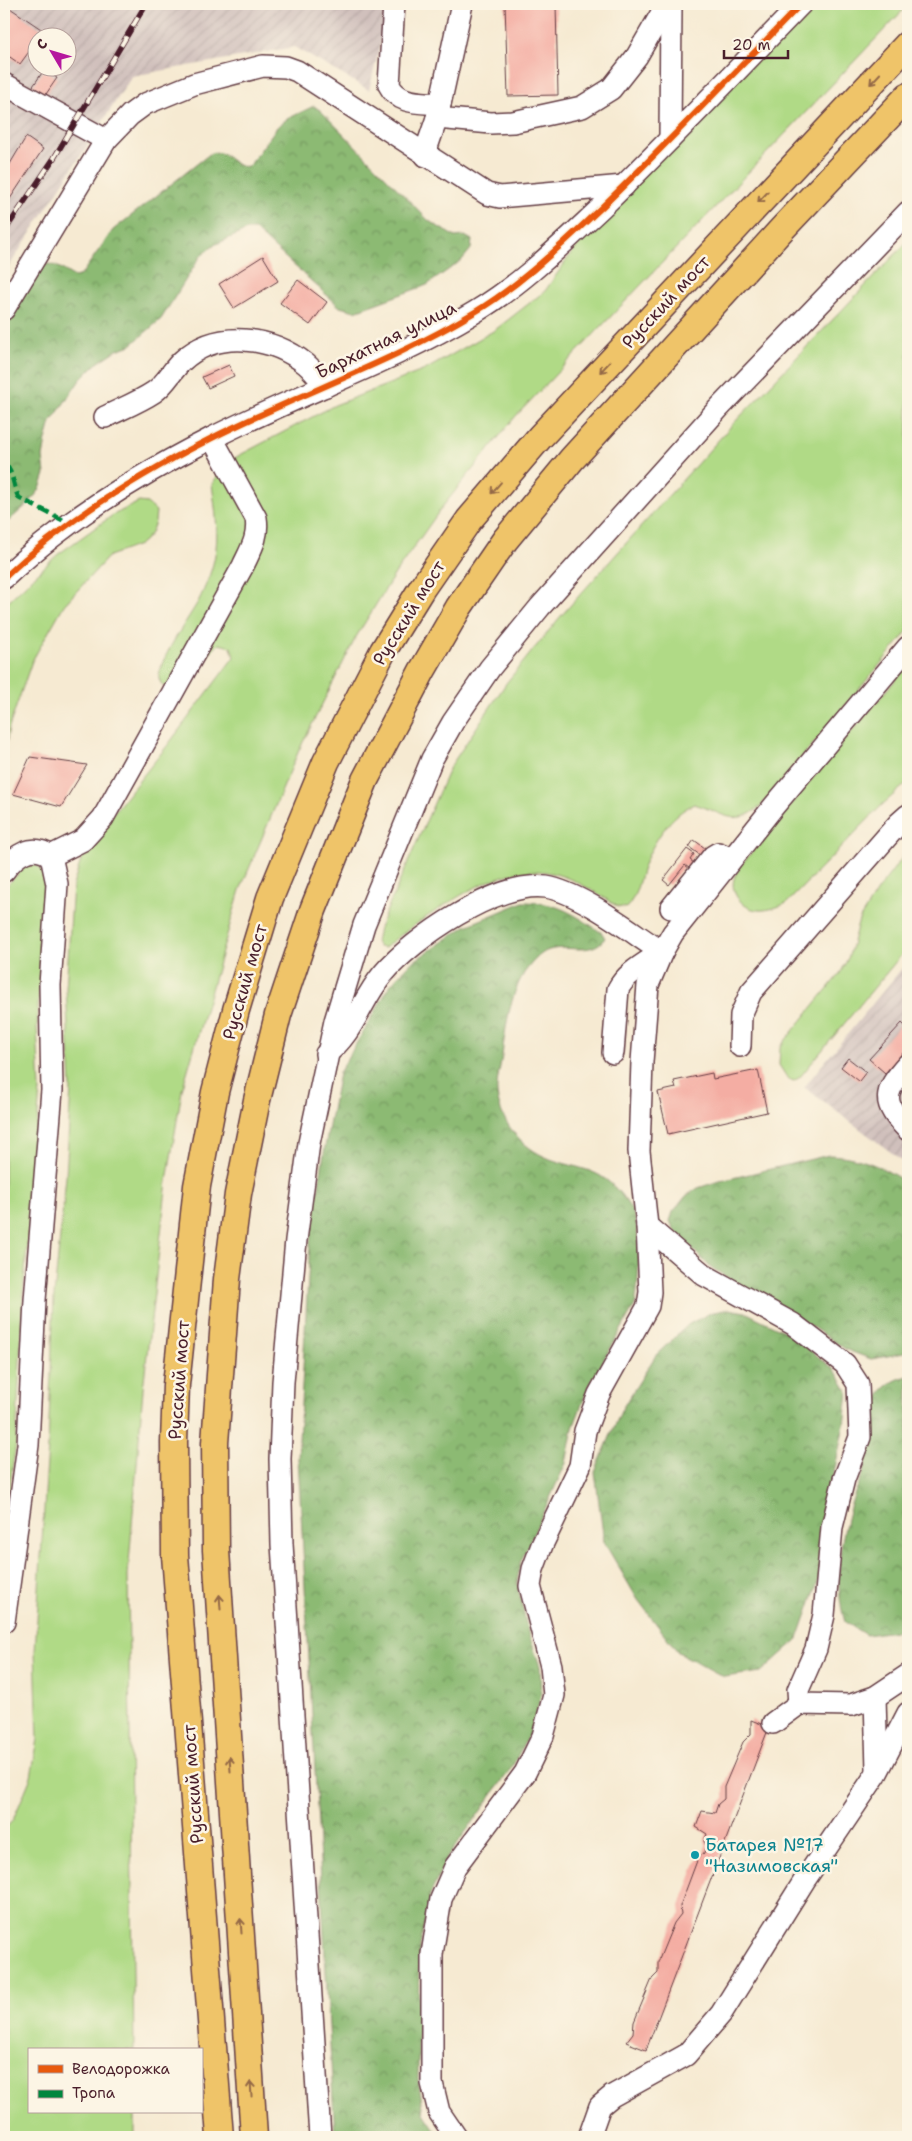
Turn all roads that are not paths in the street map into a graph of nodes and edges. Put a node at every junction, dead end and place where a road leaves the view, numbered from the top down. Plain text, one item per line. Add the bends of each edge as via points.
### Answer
1 (394, 4) edge
2 (462, 4) edge
3 (667, 4) edge
4 (671, 4) edge
5 (801, 4) edge
6 (908, 44) edge
7 (4, 84) edge
8 (908, 96) edge
9 (438, 111) junction
10 (670, 139) junction
11 (106, 140) junction
12 (426, 156) junction
13 (624, 186) junction
14 (908, 212) edge
15 (4, 309) edge
16 (326, 386) junction
17 (105, 417) dead end
18 (212, 438) junction
19 (4, 578) edge
20 (908, 647) edge
21 (908, 815) edge
22 (51, 856) junction
23 (730, 861) junction
24 (4, 870) edge
25 (671, 908) dead end
26 (662, 952) junction
27 (740, 1046) dead end
28 (613, 1053) dead end
29 (326, 1054) junction
30 (908, 1064) edge
31 (908, 1130) edge
32 (648, 1226) junction
33 (4, 1622) edge
34 (908, 1675) edge
35 (875, 1696) junction
36 (799, 1704) junction
37 (908, 1713) edge
38 (774, 1723) dead end
39 (878, 1773) junction
40 (220, 2137) edge
41 (254, 2137) edge
42 (320, 2137) edge
43 (456, 2137) edge
44 (589, 2137) edge

1 - 9 street via 389,85 403,100
2 - 9 street
3 - 9 street via 637,56 611,89 582,108 513,122 491,123
4 - 10 street
5 - 10 street, Бархатная улица
6 -> 40 main road, Русский мост via 547,429 469,520 383,651 326,762 270,898 215,1092 198,1186 176,1385 175,1555
7 - 11 street
41 -> 8 main road, Русский мост via 216,1550 215,1442 227,1279 238,1194 278,1015 313,910 365,780 459,607 505,540 572,459
9 - 12 street
10 - 13 street, Бархатная улица
11 - 12 street via 145,104 186,88 263,66 286,67 316,82
11 - 15 street
12 - 13 street via 487,194 500,197
13 - 16 street, Бархатная улица via 555,251 477,311 403,352
14 - 29 street via 718,409 540,607 490,668 432,759 364,926
16 - 17 street via 307,365 271,344 245,340 220,342 201,347 181,362 155,392
16 - 18 street, Бархатная улица
18 - 19 street, Бархатная улица via 118,491 45,542
18 - 22 street via 256,518 258,531 254,543 103,818 83,840
20 - 23 street
21 - 27 street via 751,992 741,1015
22 - 24 street via 42,850 29,850
22 - 33 street via 57,884 50,994 52,1090 35,1300 28,1445
23 - 25 street via 718,853 712,856
23 - 26 street via 673,933
26 - 28 street via 635,970 618,989
26 - 29 street via 577,899 546,888 521,887 461,913 403,952 381,976 339,1044
26 - 32 street via 648,985 642,1062 639,1151
29 - 42 street via 309,1143 296,1240 283,1382 280,1459 282,1544
30 - 31 street via 892,1087 888,1100 891,1112
32 - 36 street via 704,1275 792,1324 845,1364 858,1384 860,1437 844,1479 832,1527 824,1615 816,1649 798,1690
32 - 43 street via 648,1306 599,1394 585,1431 580,1466 533,1569 530,1586 551,1666 554,1695 543,1736 525,1773 455,1867 441,1899 432,1954 432,2083 439,2112
34 - 35 street
35 - 36 street via 850,1705
35 - 39 street
36 - 38 street
37 - 39 street
39 - 44 street via 806,1878 721,2014 686,2055 600,2106

